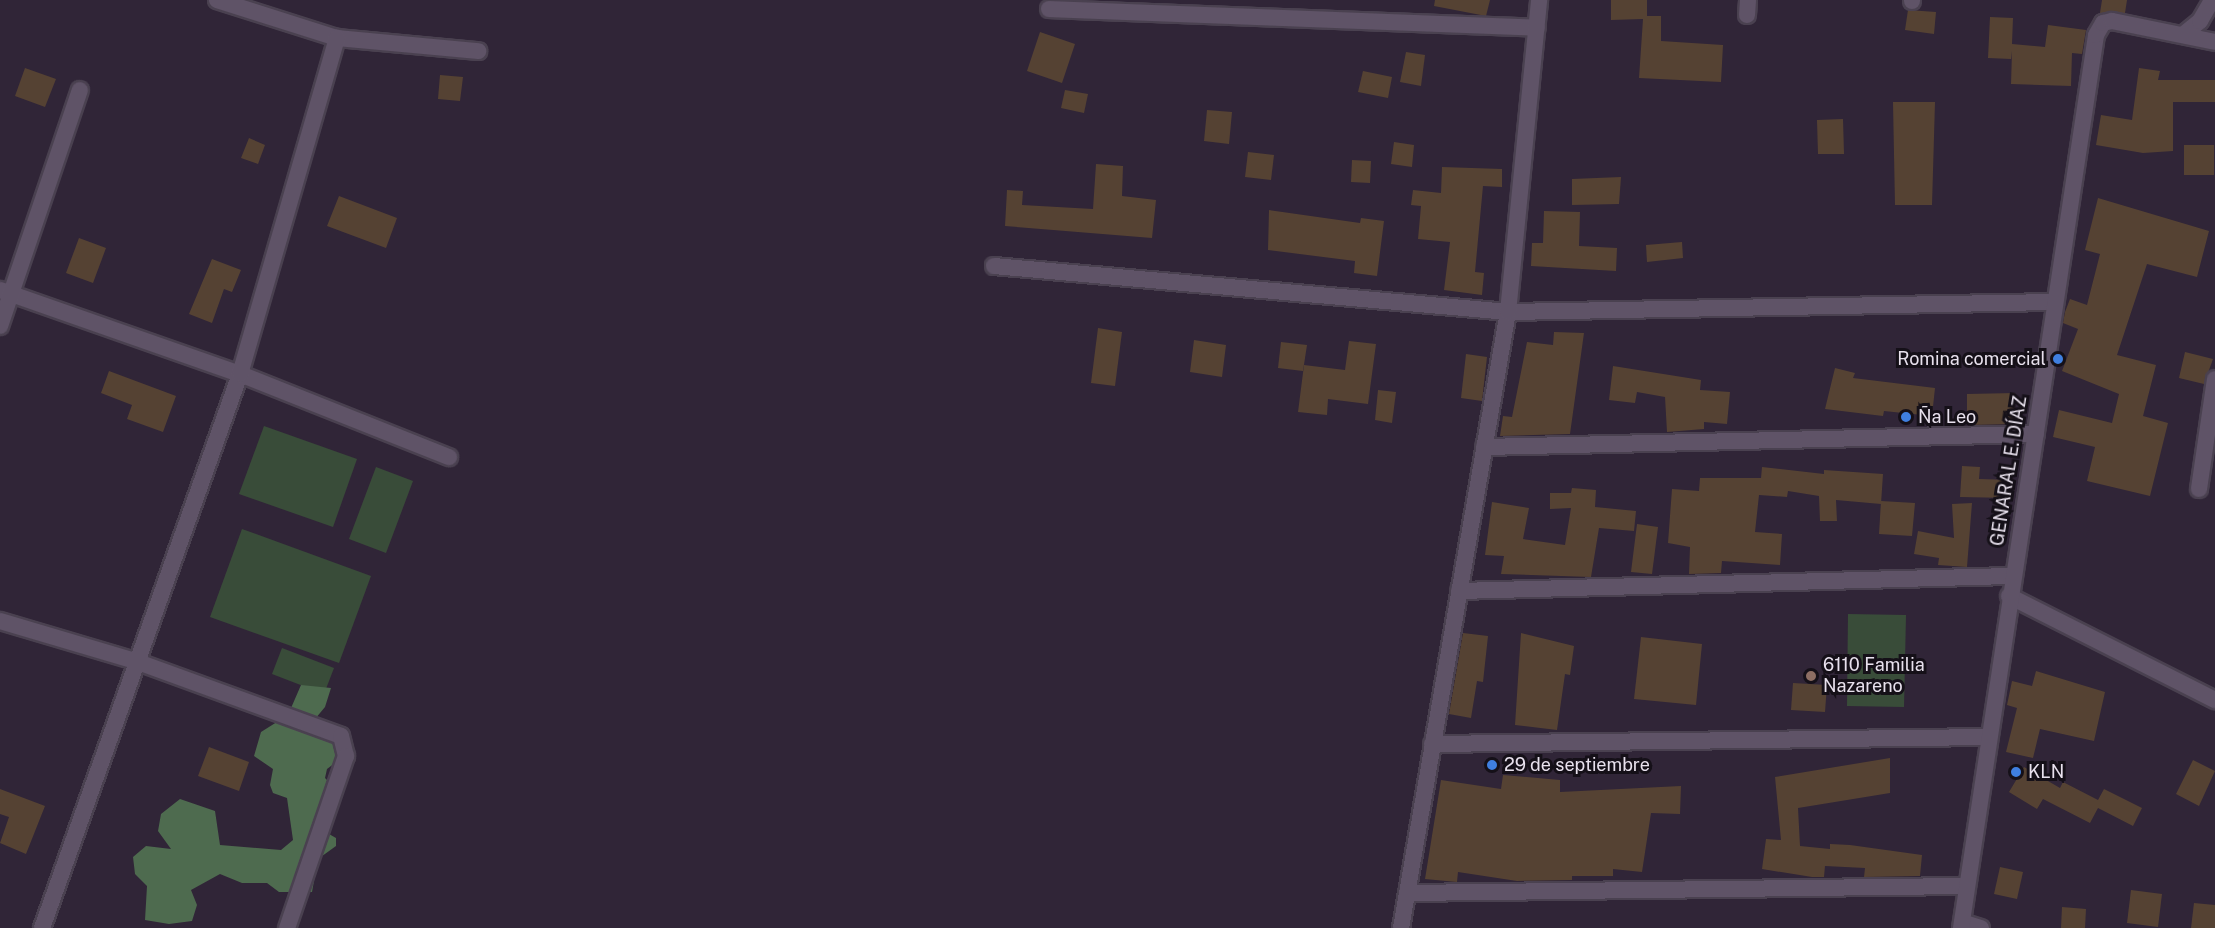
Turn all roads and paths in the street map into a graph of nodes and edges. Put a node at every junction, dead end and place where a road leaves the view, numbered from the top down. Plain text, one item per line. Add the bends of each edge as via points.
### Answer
1 (217, 0) edge
2 (1539, 0) edge
3 (2212, 0) edge
4 (1049, 9) dead end
5 (1538, 28) junction
6 (2184, 34) junction
7 (337, 38) junction
8 (2215, 42) edge
9 (478, 51) dead end
10 (80, 90) dead end
11 (994, 266) dead end
12 (5, 291) edge
13 (2053, 302) junction
14 (1508, 312) junction
15 (0, 326) edge
16 (240, 374) junction
17 (2215, 379) edge
18 (2036, 434) junction
19 (1484, 447) junction
20 (449, 457) dead end
21 (2199, 489) dead end
22 (2011, 576) junction
23 (1459, 591) junction
24 (2009, 596) junction
25 (0, 621) edge
26 (138, 662) junction
27 (2215, 700) edge
28 (1988, 737) junction
29 (1432, 744) junction
30 (1965, 886) junction
31 (1407, 893) junction
32 (1961, 925) edge
33 (42, 928) edge
34 (286, 928) edge
35 (1401, 928) edge
36 (1981, 928) edge

1 - 7 street
2 - 5 street
3 - 6 street via 2206,14
4 - 5 street
5 - 14 street
6 - 8 street
6 - 13 street, GENARAL E. DÍAZ via 2103,23 2096,34
7 - 9 street
7 - 16 street
10 - 12 street
11 - 14 street
12 - 15 street
12 - 16 street
13 - 14 street
13 - 18 street, GENARAL E. DÍAZ
14 - 19 street
16 - 20 street
16 - 26 street
17 - 21 street
18 - 19 street
18 - 22 street, GENARAL E. DÍAZ
19 - 23 street
22 - 23 street
22 - 24 street, GENARAL E. DÍAZ
23 - 29 street
24 - 27 street
24 - 28 street, GENARAL E. DÍAZ
25 - 26 street
26 - 33 street
26 - 34 street via 341,736 346,756
28 - 29 street
28 - 30 street, GENARAL E. DÍAZ
29 - 31 street
30 - 31 street
30 - 32 street, GENARAL E. DÍAZ
31 - 35 street
32 - 36 street

